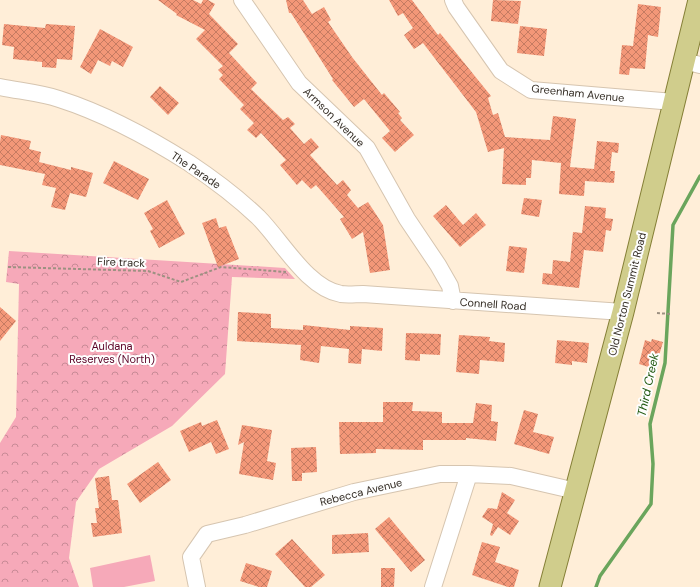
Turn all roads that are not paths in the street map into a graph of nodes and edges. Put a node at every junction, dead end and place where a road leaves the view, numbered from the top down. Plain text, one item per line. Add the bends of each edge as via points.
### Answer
1 (242, 0) edge
2 (453, 0) edge
3 (699, 0) edge
4 (692, 63) edge
5 (0, 87) edge
6 (674, 102) junction
7 (363, 294) joint
8 (453, 301) junction
9 (624, 312) junction
10 (468, 474) junction
11 (576, 491) junction
12 (197, 587) edge
13 (432, 587) edge
14 (550, 587) edge

1 - 8 street, Armson Avenue via 299,83 367,148 407,219 438,264 450,286
2 - 6 street, Greenham Avenue via 501,71 531,90
3 - 4 main road, Old Norton Summit Road
4 - 6 main road, Old Norton Summit Road
5 - 7 street, The Parade via 58,98 126,126 189,163 236,198 319,284 342,294
6 - 9 main road, Old Norton Summit Road
7 - 8 street, Connell Road
8 - 9 street, Connell Road
9 - 11 main road, Old Norton Summit Road
10 - 11 street, Rebecca Avenue via 511,476
10 - 12 street, Rebecca Avenue via 440,474 354,492 207,534 191,557
10 - 13 street
11 - 14 main road, Old Norton Summit Road

